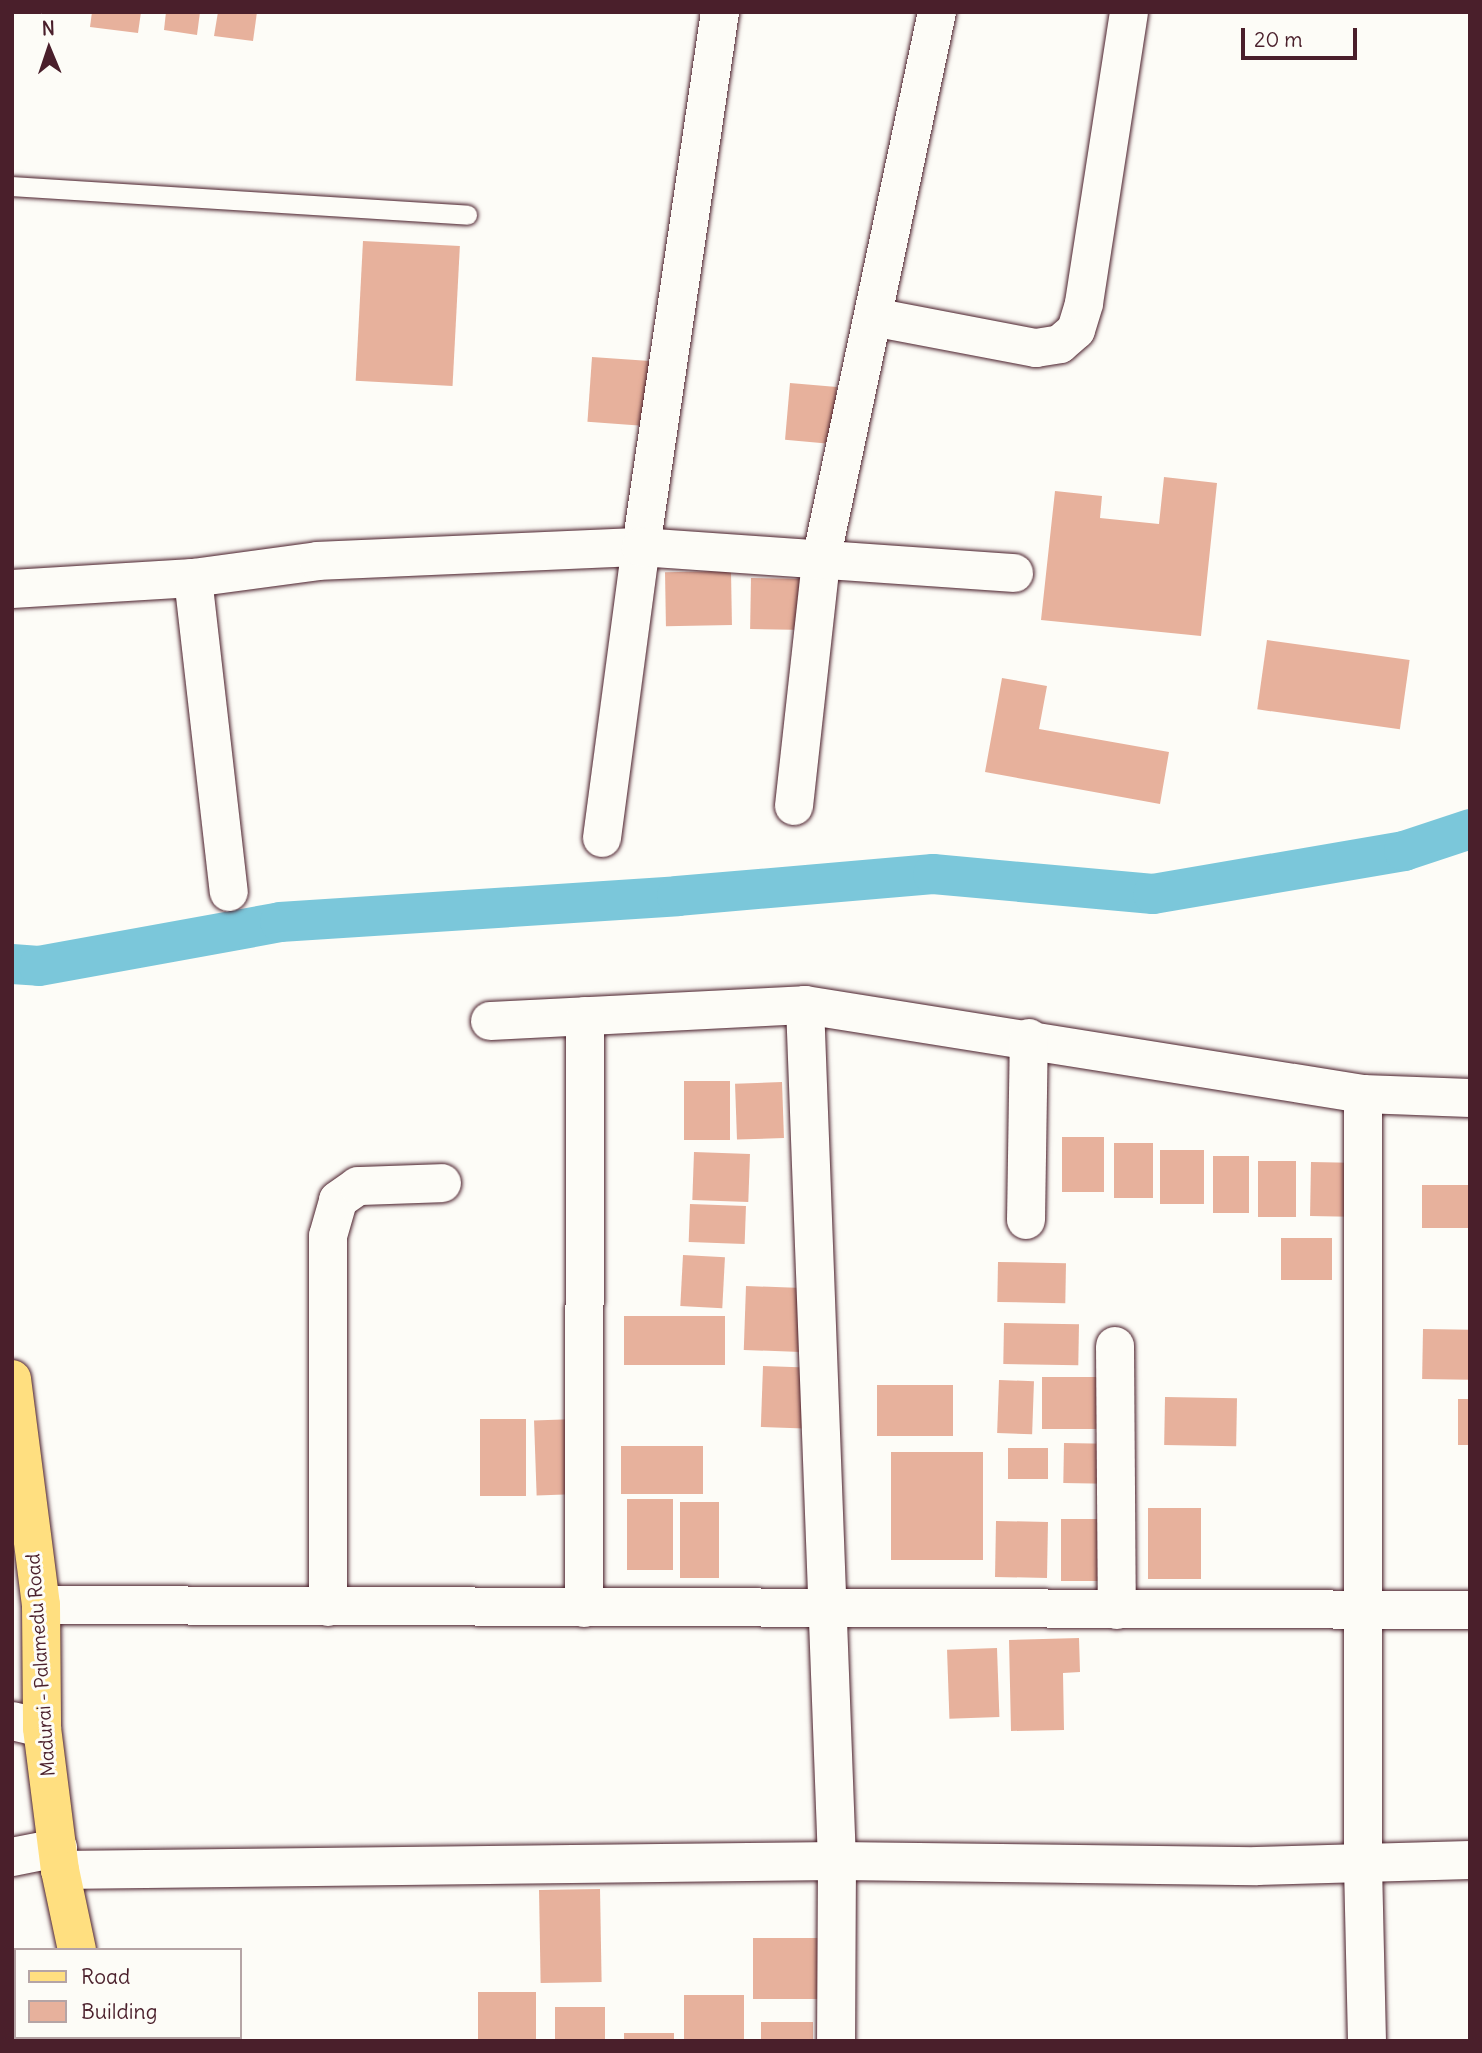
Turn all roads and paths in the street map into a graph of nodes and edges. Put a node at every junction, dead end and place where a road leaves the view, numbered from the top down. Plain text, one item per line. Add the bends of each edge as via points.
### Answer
1 (720, 12) edge
2 (937, 12) edge
3 (1129, 12) edge
4 (12, 186) edge
5 (467, 215) dead end
6 (873, 317) junction
7 (641, 547) junction
8 (821, 559) junction
9 (1014, 573) dead end
10 (193, 578) junction
11 (12, 589) edge
12 (794, 806) dead end
13 (602, 838) dead end
14 (229, 892) dead end
15 (805, 1005) junction
16 (585, 1016) junction
17 (490, 1021) dead end
18 (1029, 1038) junction
19 (1363, 1094) junction
20 (1470, 1098) edge
21 (442, 1183) dead end
22 (1026, 1220) dead end
23 (1115, 1346) dead end
24 (12, 1379) edge
25 (41, 1605) junction
26 (328, 1606) junction
27 (584, 1608) junction
28 (829, 1608) junction
29 (1117, 1610) junction
30 (1470, 1610) edge
31 (1362, 1611) junction
32 (27, 1724) edge
33 (12, 1857) edge
34 (59, 1859) junction
35 (1470, 1860) edge
36 (837, 1861) junction
37 (1363, 1865) junction
38 (77, 1948) edge
39 (836, 2041) edge
40 (1367, 2041) edge

1 - 7 street
2 - 6 street
3 - 6 street via 1076,330 1060,344 1036,348
4 - 5 lane
6 - 8 street
7 - 8 street
7 - 10 street via 318,561
7 - 13 street
8 - 9 street
8 - 12 street
10 - 11 street
10 - 14 street
15 - 16 street
15 - 18 street
15 - 28 street
16 - 17 street
16 - 27 street
18 - 19 street
18 - 22 street
19 - 20 street
19 - 31 street
21 - 26 street via 358,1186 338,1200 328,1236
23 - 29 street
24 - 25 main road, Madurai - Palamedu Road
25 - 26 street
25 - 32 main road, Madurai - Palamedu Road
26 - 27 street
27 - 28 street
28 - 29 street
28 - 36 street
29 - 31 street
30 - 31 street
31 - 37 street
32 - 34 main road, Madurai - Palamedu Road
33 - 34 street
34 - 36 street
34 - 38 main road, Madurai - Palamedu Road
35 - 37 street
36 - 37 street
36 - 39 street
37 - 40 street

